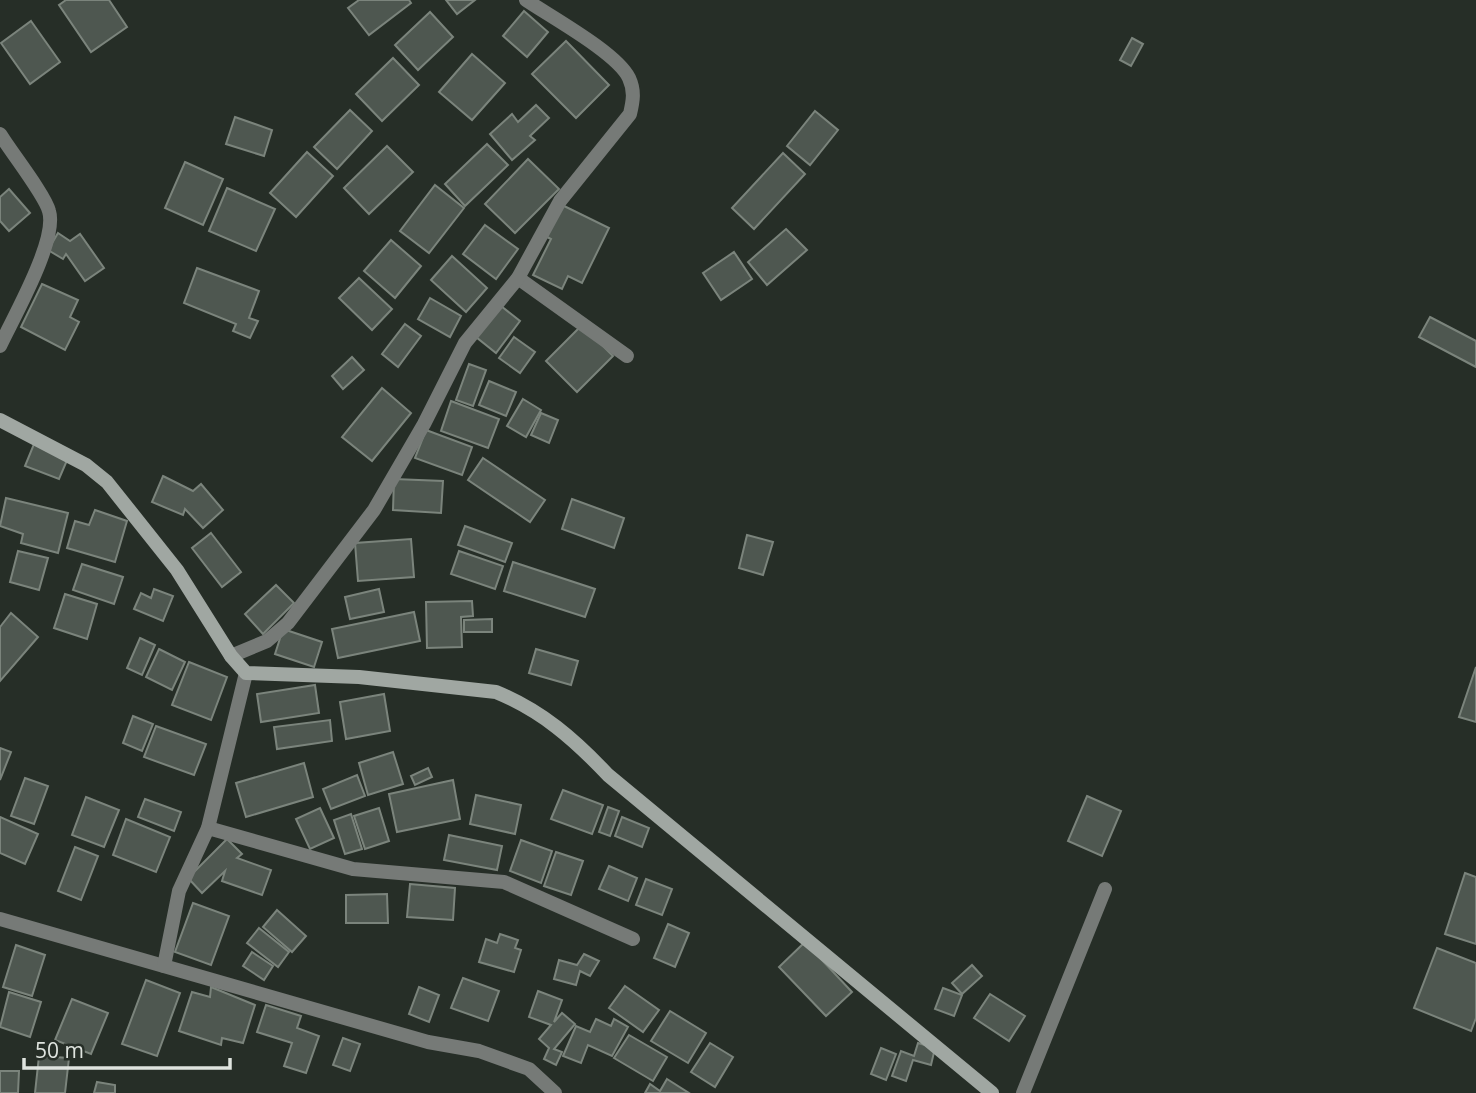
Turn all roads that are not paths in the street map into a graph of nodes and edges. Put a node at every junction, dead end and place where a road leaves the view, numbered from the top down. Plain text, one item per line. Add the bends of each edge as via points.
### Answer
1 (526, 0) edge
2 (0, 134) edge
3 (518, 278) junction
4 (0, 346) edge
5 (627, 356) dead end
6 (0, 420) edge
7 (231, 656) junction
8 (246, 673) junction
9 (208, 828) junction
10 (1105, 889) dead end
11 (0, 919) edge
12 (633, 939) dead end
13 (164, 966) junction
14 (555, 1093) edge
15 (992, 1093) edge
16 (1023, 1093) edge

1 - 3 street via 617,61 635,97 630,114 560,201
2 - 4 street via 50,212 42,253
3 - 5 street
3 - 7 street via 465,343 374,510 296,612 267,641
6 - 7 street via 86,465 107,482 177,570
7 - 8 street
8 - 9 street
8 - 15 street via 359,677 496,692 510,698 565,731 608,775
9 - 12 street via 353,869 504,882
9 - 13 street via 179,891
10 - 16 street
11 - 13 street
13 - 14 street via 428,1042 480,1051 529,1069

